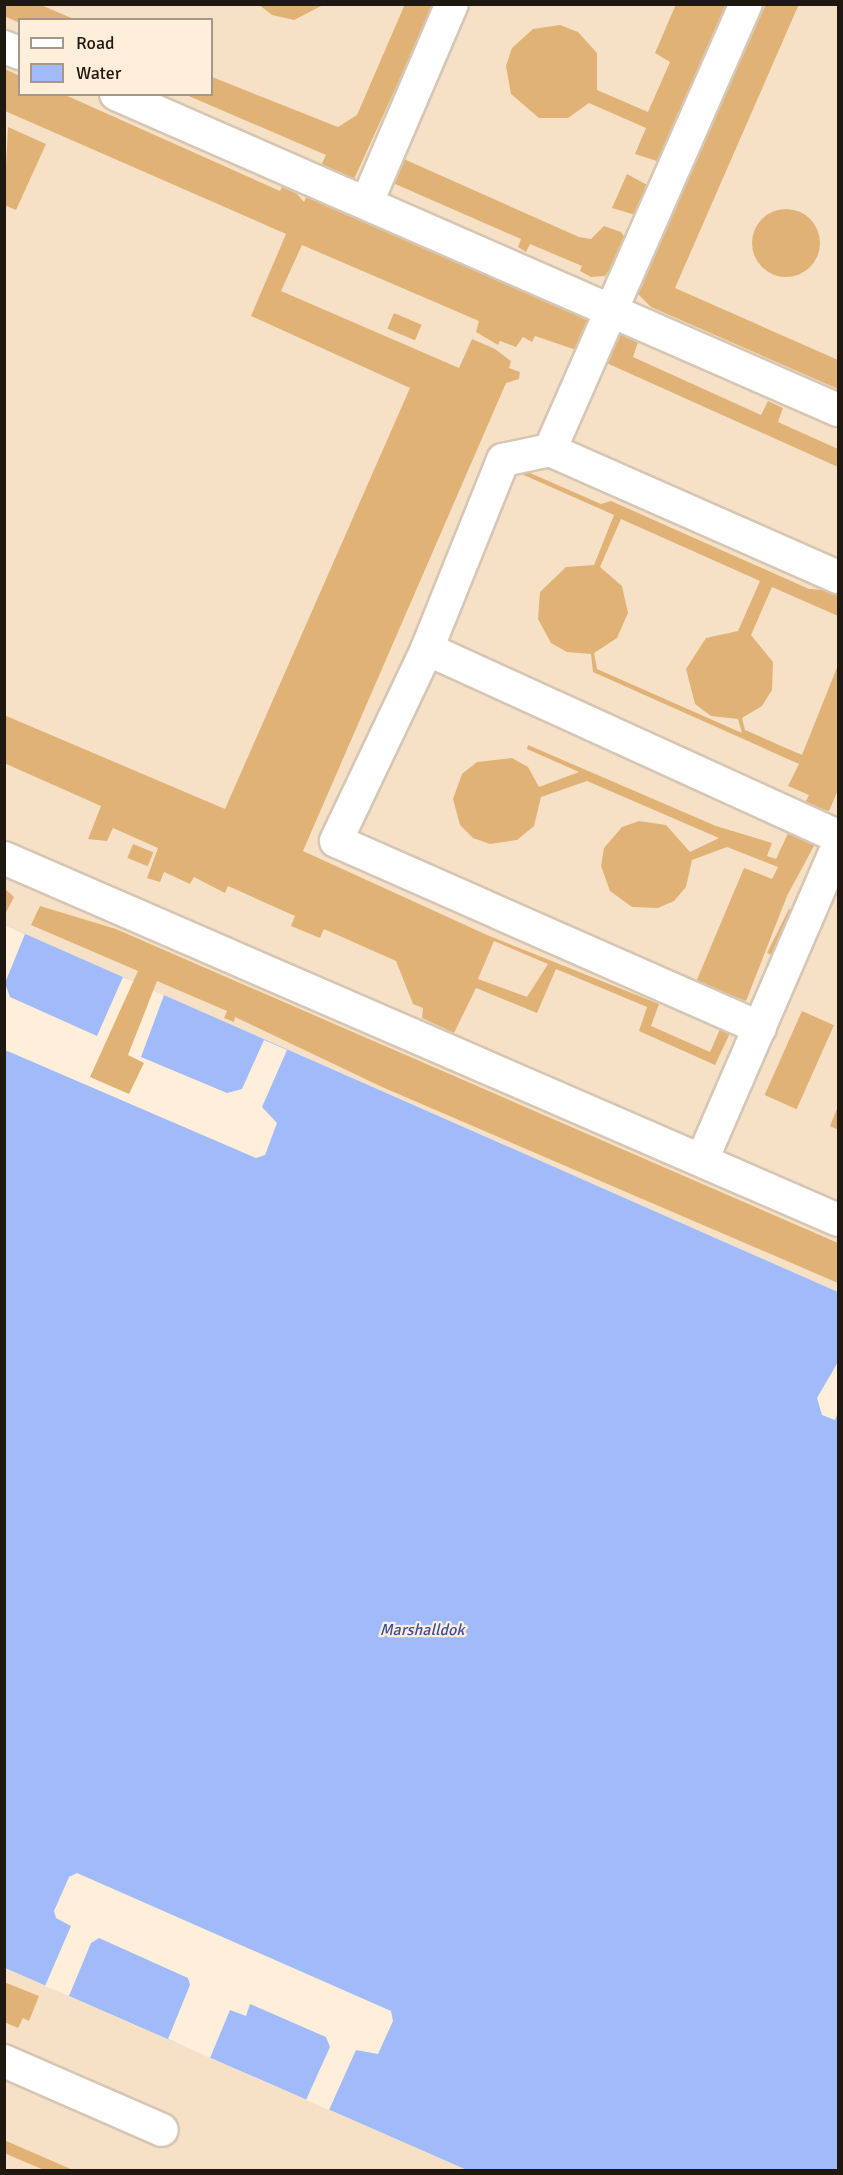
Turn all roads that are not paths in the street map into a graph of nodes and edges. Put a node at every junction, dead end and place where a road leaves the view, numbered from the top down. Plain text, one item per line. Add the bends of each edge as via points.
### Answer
1 (452, 4) edge
2 (746, 4) edge
3 (121, 96) edge
4 (367, 202) junction
5 (611, 312) junction
6 (838, 410) edge
7 (550, 450) junction
8 (838, 577) edge
9 (427, 649) junction
10 (838, 836) edge
11 (838, 846) edge
12 (4, 858) edge
13 (760, 1028) junction
14 (702, 1160) junction
15 (838, 1220) edge
16 (4, 2061) edge
17 (162, 2130) dead end

1 - 4 lane
2 - 5 lane
3 - 4 lane
4 - 5 lane
5 - 6 lane
5 - 7 lane
7 - 8 lane
7 - 9 lane via 503,460
9 - 10 lane
9 - 13 lane via 336,841
11 - 13 lane
12 - 14 lane
13 - 14 lane
14 - 15 lane
16 - 17 lane

